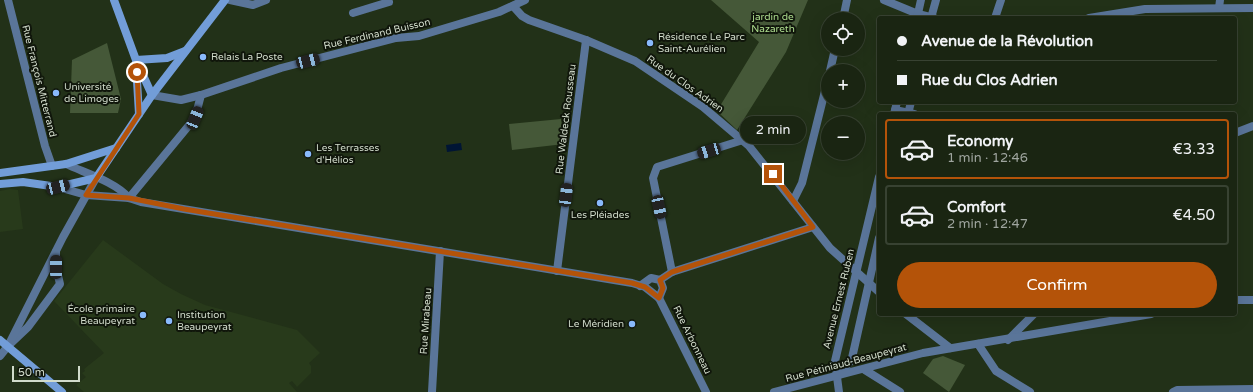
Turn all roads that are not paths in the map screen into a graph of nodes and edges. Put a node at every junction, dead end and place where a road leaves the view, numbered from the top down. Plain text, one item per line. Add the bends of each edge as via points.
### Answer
1 (8, 0) edge
2 (114, 0) edge
3 (225, 0) edge
4 (230, 0) edge
5 (266, 0) edge
6 (388, 0) edge
7 (525, 0) edge
8 (848, 0) edge
9 (884, 0) edge
10 (921, 0) edge
11 (936, 0) edge
12 (1001, 0) edge
13 (1220, 4) edge
14 (513, 6) junction
15 (1253, 8) edge
16 (845, 12) edge
17 (353, 13) dead end
18 (918, 16) edge
19 (932, 16) edge
20 (996, 16) edge
21 (1101, 16) edge
22 (586, 40) junction
23 (186, 51) junction
24 (136, 60) junction
25 (152, 95) junction
26 (201, 95) junction
27 (821, 107) edge
28 (139, 114) junction
29 (1253, 126) edge
30 (1237, 132) edge
31 (743, 140) junction
32 (116, 148) junction
33 (66, 164) junction
34 (52, 166) junction
35 (0, 173) edge
36 (96, 178) junction
37 (0, 184) edge
38 (877, 185) edge
39 (58, 187) junction
40 (86, 195) junction
41 (129, 198) junction
42 (793, 201) junction
43 (813, 227) junction
44 (877, 247) edge
45 (56, 251) junction
46 (440, 251) junction
47 (557, 271) junction
48 (672, 272) junction
49 (856, 272) junction
50 (660, 280) junction
51 (869, 282) junction
52 (640, 286) junction
53 (877, 290) edge
54 (659, 298) junction
55 (1237, 300) edge
56 (1253, 300) edge
57 (909, 316) edge
58 (1032, 316) edge
59 (1140, 316) edge
60 (0, 340) edge
61 (1007, 340) junction
62 (978, 344) junction
63 (8, 346) junction
64 (950, 348) junction
65 (0, 356) edge
66 (865, 370) junction
67 (837, 377) junction
68 (1253, 389) edge
69 (62, 392) edge
70 (432, 392) edge
71 (706, 392) edge
72 (774, 392) edge
73 (838, 392) edge
74 (900, 392) edge
75 (1030, 392) edge
76 (1173, 392) edge

1 - 34 street, Rue François Mitterrand
2 - 24 main road
3 - 23 main road
4 - 5 street via 253,5
6 - 17 street via 389,2
7 - 14 street, Rue Ferdinand Buisson
8 - 16 street
9 - 18 street
10 - 18 street
11 - 19 street
12 - 20 street
13 - 15 street
13 - 21 street via 1145,9
14 - 22 street, Rue du Clos Adrien via 529,20
14 - 26 street, Rue Ferdinand Buisson via 419,36 396,38 281,68
22 - 31 street, Rue du Clos Adrien via 635,61 703,107
22 - 47 street, Rue Waldeck Rousseau
23 - 24 main road via 167,58
23 - 25 main road
24 - 25 main road
24 - 28 main road
25 - 26 street, Rue Ferdinand Buisson via 181,100
25 - 28 main road
26 - 41 street via 195,118
27 - 42 street via 802,183
28 - 32 main road
29 - 30 street
31 - 42 street, Rue du Clos Adrien
31 - 48 street via 657,167 653,173
32 - 33 main road
32 - 36 main road
33 - 34 main road
33 - 36 street
34 - 35 main road
36 - 39 main road
36 - 40 street
36 - 41 street via 124,192
37 - 39 main road via 23,182
38 - 49 street, Avenue Ernest Ruben
39 - 40 street
40 - 41 street
40 - 45 street
41 - 46 street via 164,206
42 - 43 street, Rue du Clos Adrien
43 - 48 street
43 - 49 street, Rue du Clos Adrien via 830,248
44 - 51 street
45 - 63 street
45 - 63 street via 60,284 28,327
46 - 47 street
46 - 70 street, Rue Mirabeau
47 - 52 street
48 - 50 street
49 - 51 street, Rue du Clos Adrien
49 - 67 street, Avenue Ernest Ruben via 835,361
50 - 52 street via 651,278
50 - 54 street via 663,288
51 - 53 street, Rue du Clos Adrien
51 - 67 street via 852,358
52 - 54 street via 651,290
54 - 71 street, Rue Arbonneau
55 - 56 street
57 - 64 street
58 - 61 street
59 - 61 street, Rue Pétiniaud-Beaupeyrat
60 - 63 main road
61 - 62 street, Rue Pétiniaud-Beaupeyrat
62 - 64 street, Rue Pétiniaud-Beaupeyrat
62 - 75 street via 996,371
63 - 65 street
63 - 69 main road
64 - 66 street, Rue Pétiniaud-Beaupeyrat
66 - 67 street, Rue Pétiniaud-Beaupeyrat
66 - 74 street
67 - 72 street, Rue Pétiniaud-Beaupeyrat
67 - 73 street, Avenue Ernest Ruben
68 - 76 street

